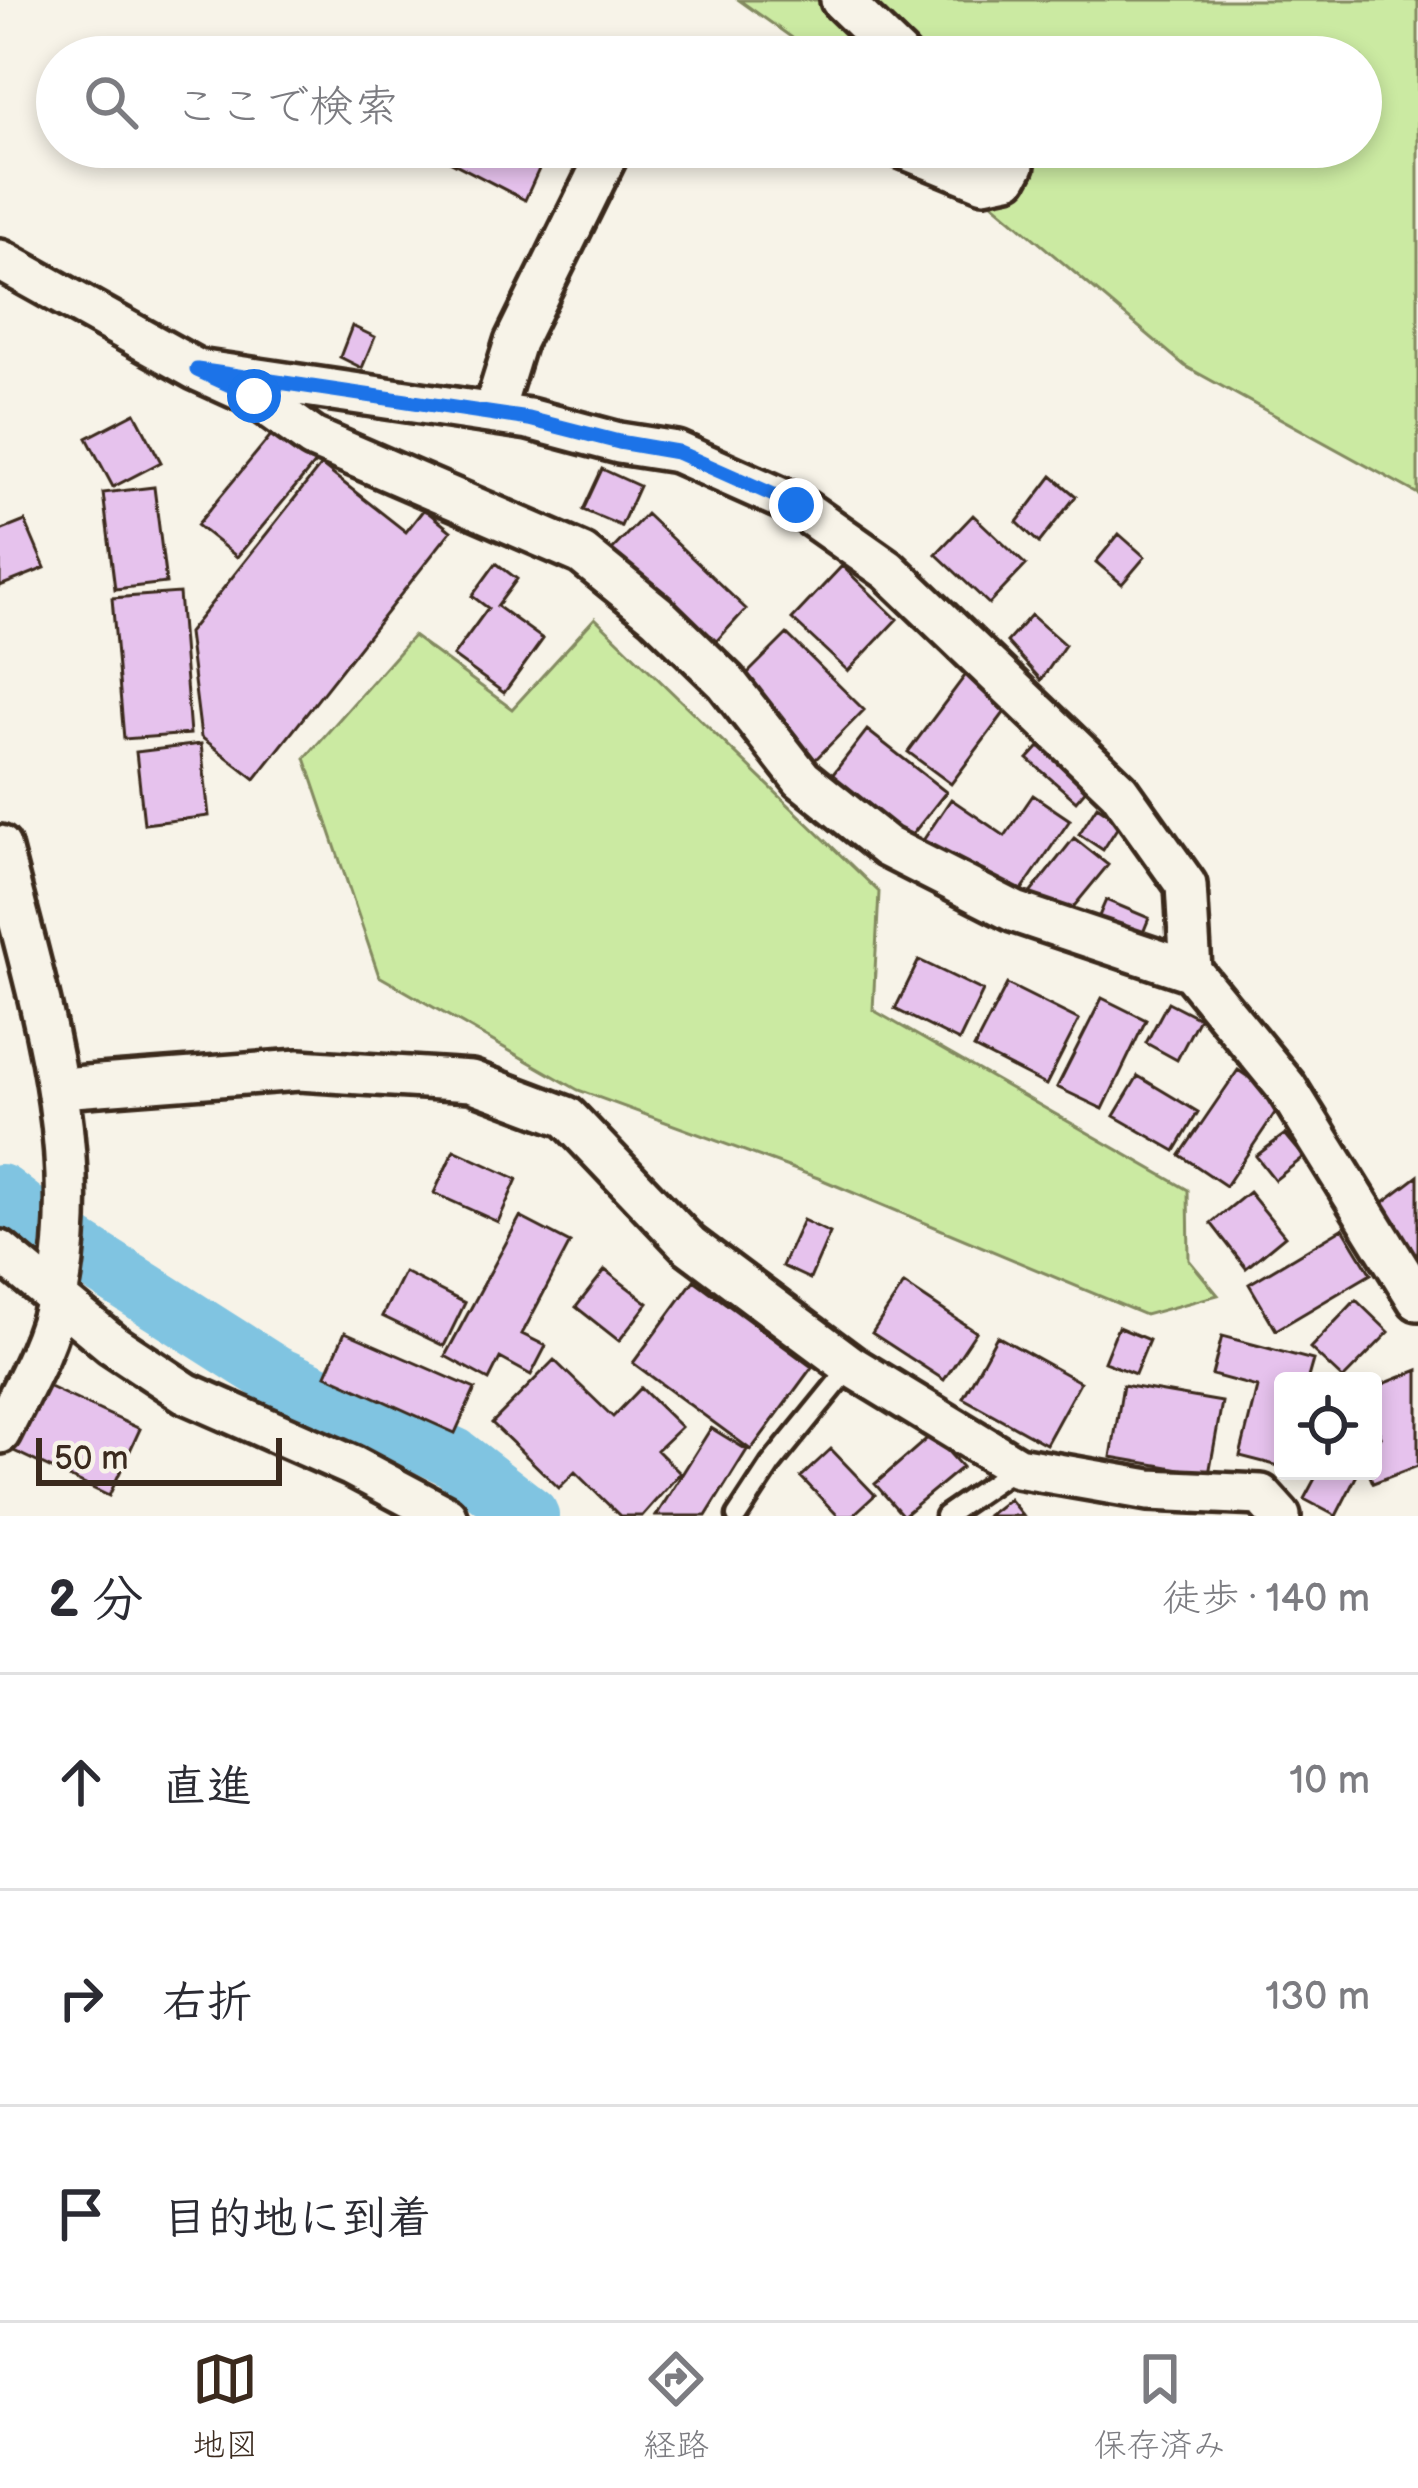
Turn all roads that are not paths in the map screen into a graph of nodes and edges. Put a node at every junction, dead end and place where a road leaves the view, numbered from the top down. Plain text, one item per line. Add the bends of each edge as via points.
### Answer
1 (841, 0) edge
2 (878, 36) edge
3 (601, 168) edge
4 (953, 168) edge
5 (1012, 168) edge
6 (0, 260) edge
7 (197, 370) junction
8 (493, 413) junction
9 (0, 846) edge
10 (1191, 971) junction
11 (60, 1088) junction
12 (0, 1251) edge
13 (57, 1299) junction
14 (1418, 1300) edge
15 (851, 1366) junction
16 (0, 1433) edge
17 (1017, 1467) junction
18 (446, 1516) edge
19 (736, 1516) edge
20 (945, 1516) edge
21 (1280, 1516) edge

1 - 2 street
3 - 8 street via 515,342
4 - 5 street via 984,181
6 - 7 street
7 - 8 street
7 - 10 street via 254,396 314,438 582,554 726,682 802,779 887,847 1016,912
8 - 10 street via 677,452 796,505 888,570 1119,791 1186,885
9 - 11 street
10 - 14 street via 1286,1087
11 - 13 street via 69,1174
11 - 15 street via 299,1070 472,1081 567,1117 689,1245
12 - 13 street
13 - 16 street
13 - 18 street via 186,1393
15 - 17 street
15 - 19 lane
17 - 20 lane
17 - 21 street via 1149,1490 1261,1495

